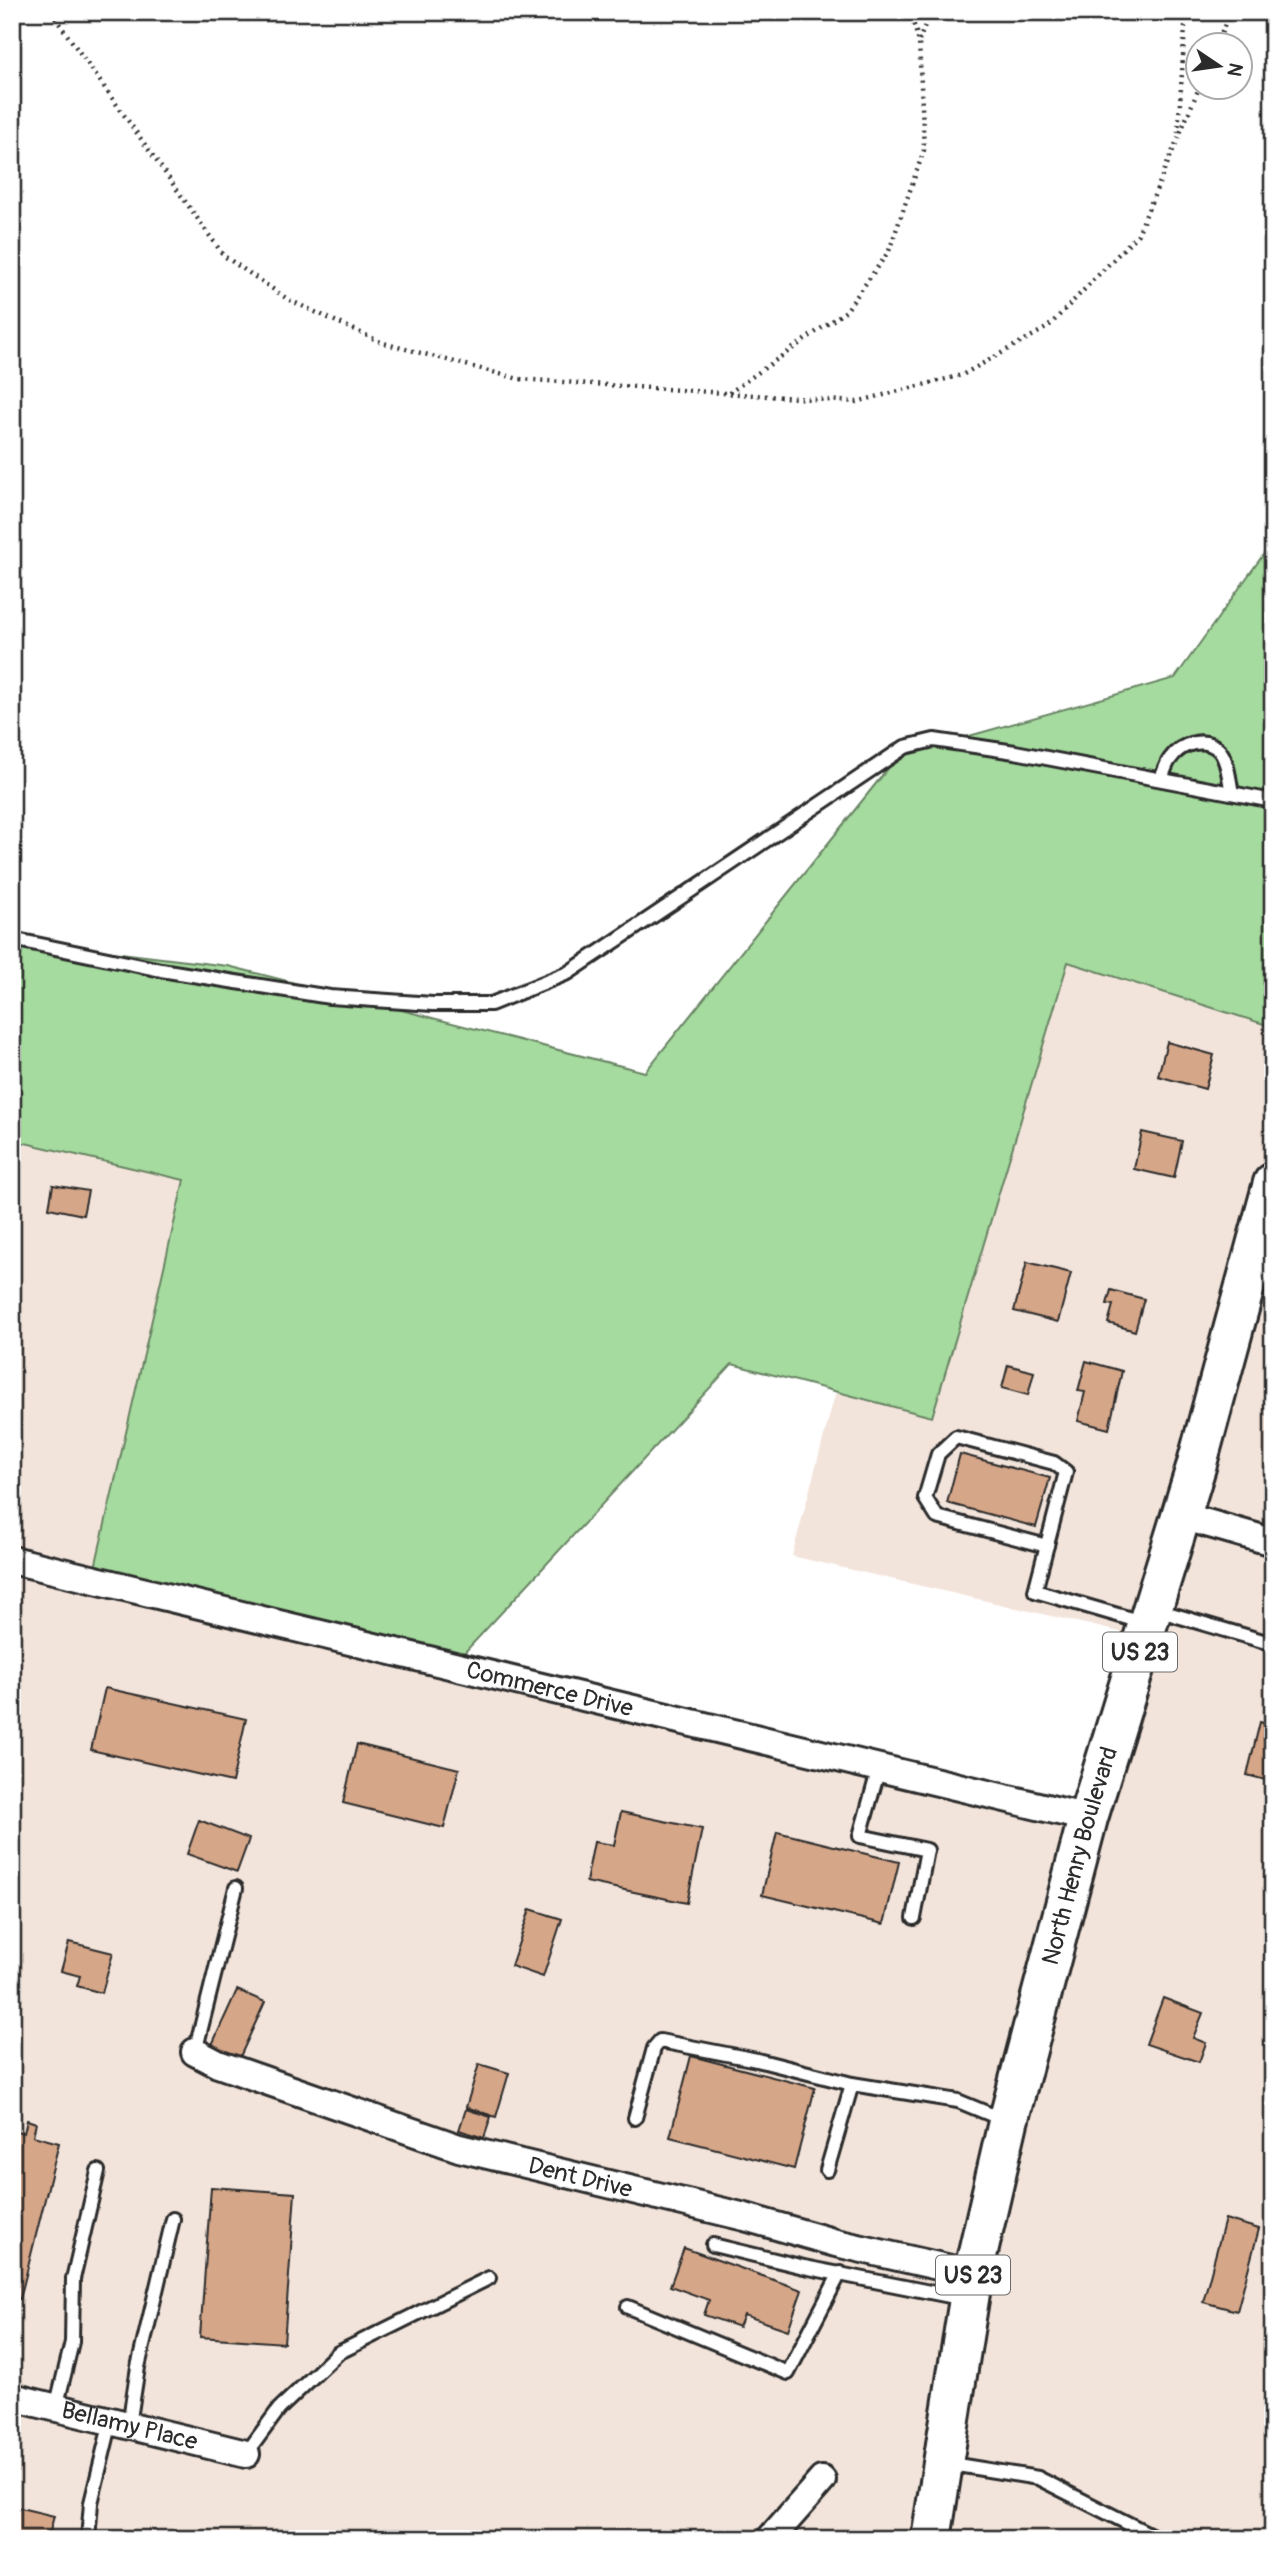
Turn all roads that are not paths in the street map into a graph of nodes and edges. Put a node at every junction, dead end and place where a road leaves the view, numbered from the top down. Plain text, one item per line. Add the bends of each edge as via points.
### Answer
1 (1161, 779) junction
2 (1232, 793) junction
3 (1273, 801) edge
4 (12, 939) edge
5 (1273, 1183) edge
6 (1182, 1516) junction
7 (1273, 1542) edge
8 (1046, 1546) junction
9 (12, 1560) edge
10 (1151, 1617) junction
11 (1273, 1644) edge
12 (879, 1768) junction
13 (1088, 1818) junction
14 (236, 1888) dead end
15 (914, 1918) dead end
16 (195, 2052) joint
17 (852, 2084) junction
18 (635, 2118) dead end
19 (1008, 2122) junction
20 (827, 2170) dead end
21 (98, 2171) dead end
22 (173, 2219) dead end
23 (713, 2245) dead end
24 (840, 2273) junction
25 (489, 2278) dead end
26 (971, 2287) junction
27 (628, 2307) dead end
28 (12, 2397) edge
29 (57, 2408) junction
30 (120, 2423) junction
31 (246, 2454) joint
32 (942, 2462) junction
33 (822, 2480) dead end
34 (88, 2539) edge
35 (769, 2539) edge
36 (931, 2539) edge
37 (1159, 2539) edge

1 - 2 lane
1 - 2 lane via 1178,751 1193,743 1209,743 1220,751
1 - 4 lane via 934,740 905,747 568,973 491,1004 330,997 161,970
2 - 3 lane
5 - 6 highway, North Henry Boulevard / US 23
6 - 7 street
6 - 10 highway, North Henry Boulevard / US 23
8 - 8 lane via 1066,1472 1054,1463 956,1437 938,1454 925,1498 937,1517
8 - 10 lane via 1035,1591
9 - 12 street, Commerce Drive
10 - 11 lane
10 - 13 highway, North Henry Boulevard / US 23
12 - 13 street, Commerce Drive
12 - 15 lane via 860,1836 928,1850
13 - 19 highway, North Henry Boulevard / US 23
14 - 16 lane
16 - 26 street, Dent Drive via 458,2148 746,2217
17 - 18 lane via 660,2041 654,2048
17 - 19 lane via 958,2101
17 - 20 lane
19 - 26 highway, North Henry Boulevard / US 23
21 - 29 lane via 73,2279 72,2342
22 - 30 lane
23 - 24 lane
24 - 26 lane
24 - 27 lane via 788,2372
25 - 31 lane via 338,2354 279,2410
26 - 32 highway, North Henry Boulevard / US 23
28 - 29 street, Bellamy Place
29 - 30 street, Bellamy Place
30 - 31 street, Bellamy Place
30 - 34 lane via 91,2503
32 - 36 highway, North Henry Boulevard / US 23
32 - 37 lane via 1038,2478
33 - 35 street

